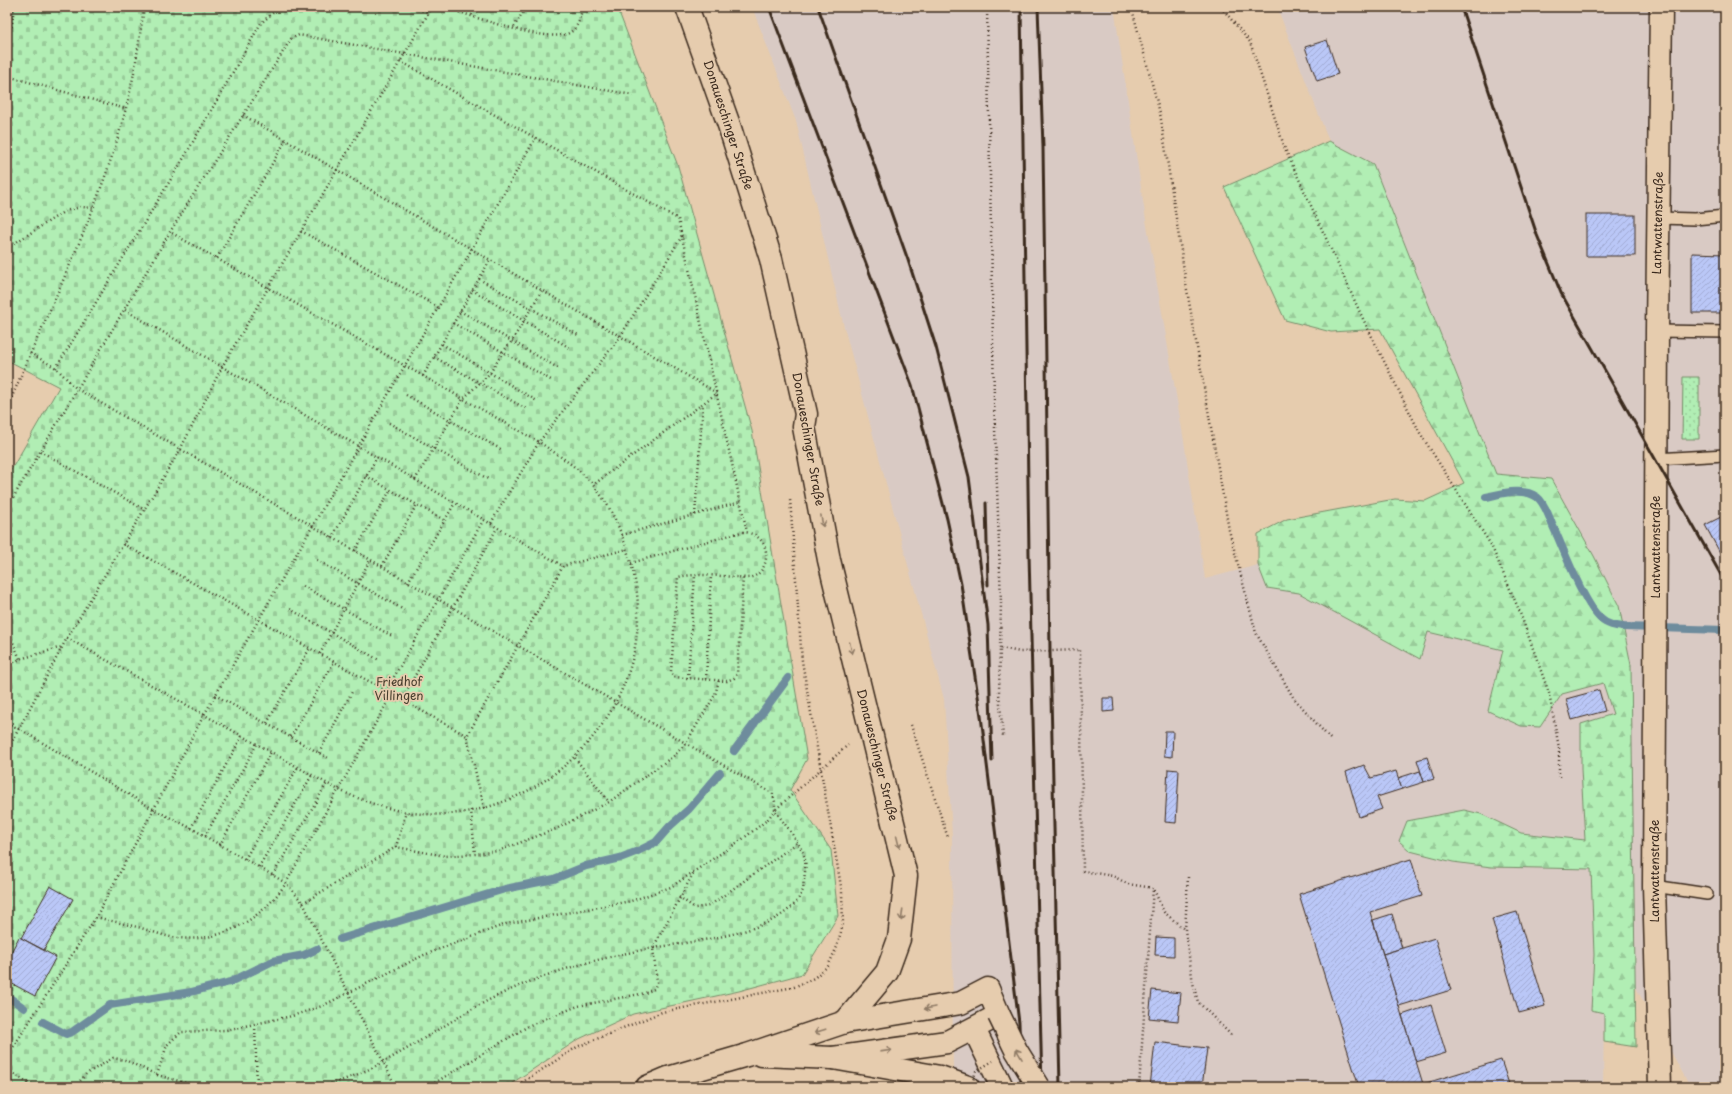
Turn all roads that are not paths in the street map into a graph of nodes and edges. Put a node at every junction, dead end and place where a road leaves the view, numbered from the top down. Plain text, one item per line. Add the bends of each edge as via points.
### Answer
1 (687, 7) edge
2 (1661, 7) edge
3 (1725, 216) edge
4 (1658, 218) junction
5 (1657, 331) junction
6 (1725, 332) edge
7 (1725, 455) edge
8 (1656, 459) junction
9 (1654, 886) junction
10 (1708, 894) dead end
11 (999, 1015) junction
12 (845, 1022) junction
13 (974, 1029) junction
14 (747, 1055) junction
15 (833, 1058) junction
16 (647, 1087) edge
17 (968, 1087) edge
18 (1002, 1087) edge
19 (1039, 1087) edge
20 (1660, 1087) edge

1 -> 12 street, Donaueschinger Straße via 729,125 771,259 806,414 804,427 829,560 906,876 899,939 887,972
2 - 4 street, Lantwattenstraße
3 - 4 lane via 1695,219
4 - 5 street, Lantwattenstraße
5 - 6 lane
5 - 8 street, Lantwattenstraße
7 - 8 lane
8 - 9 street, Lantwattenstraße
9 - 10 lane
9 - 20 street, Lantwattenstraße
11 -> 12 street via 988,989 961,1003
11 - 13 street
19 -> 11 street, bridge via 1016,1050
12 -> 14 street
15 -> 13 street via 947,1042
13 - 18 street
14 - 15 street
14 - 16 street via 668,1078
15 - 17 street via 940,1077

